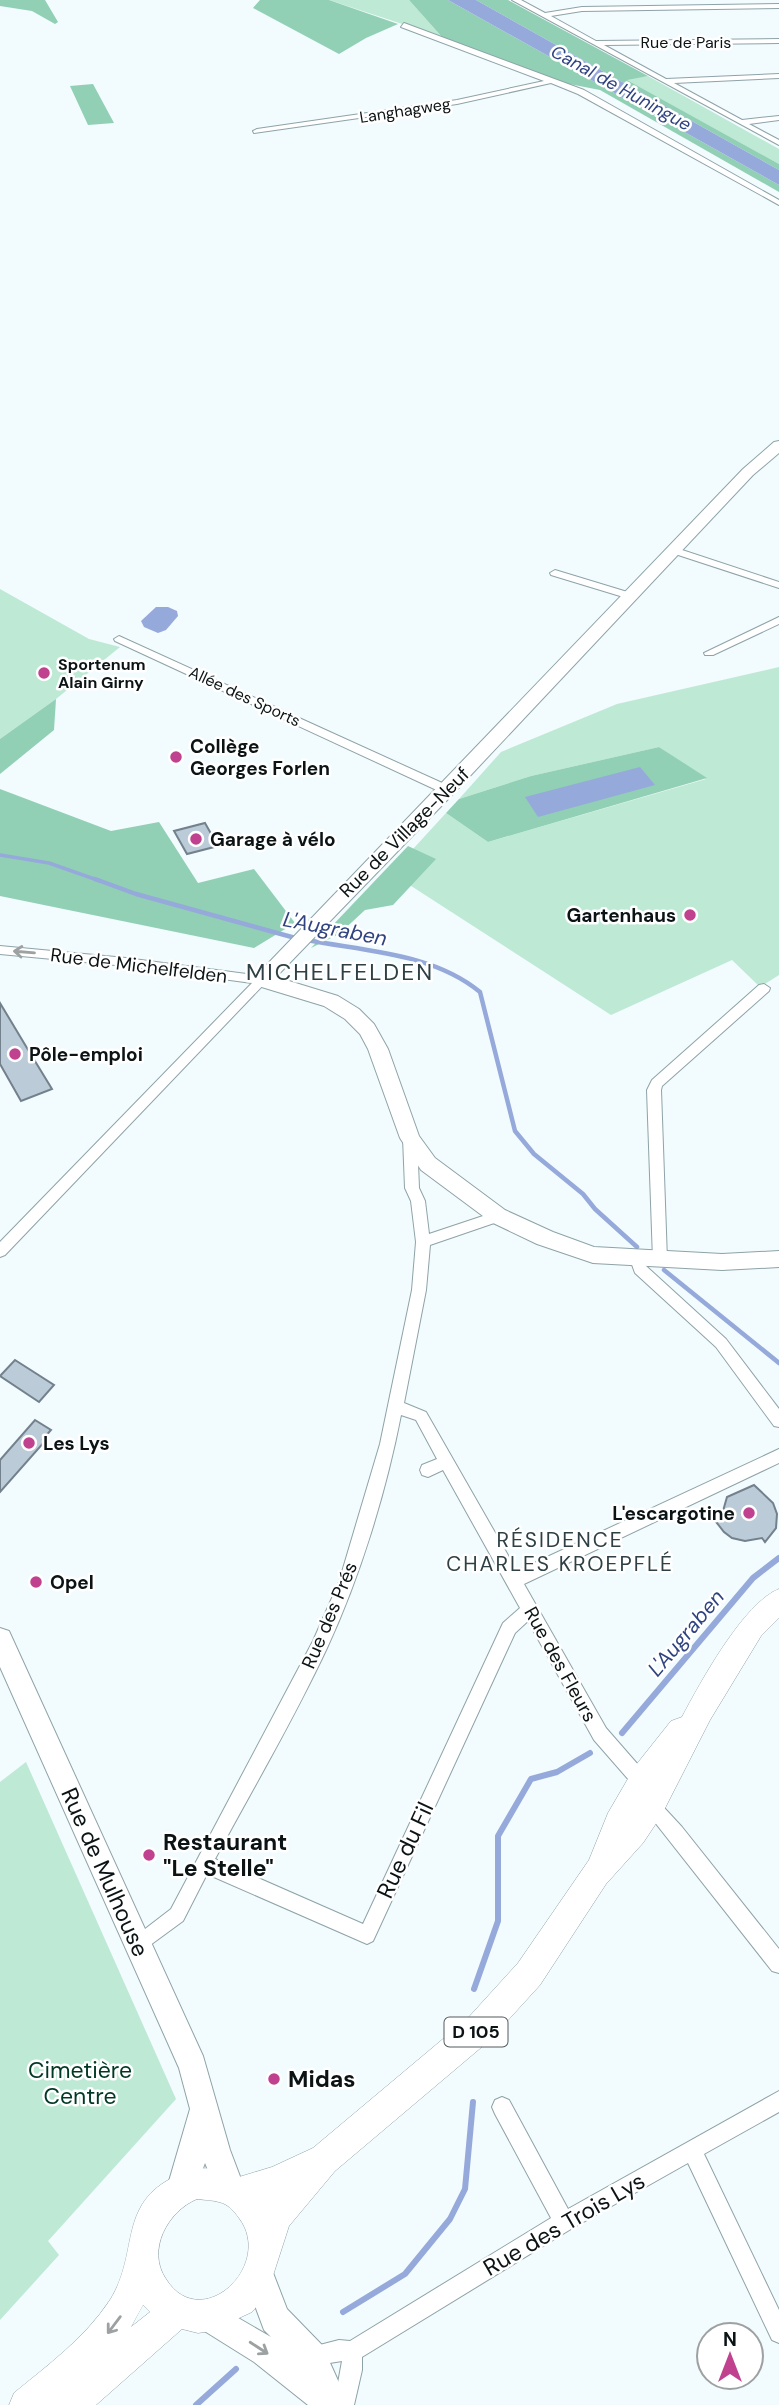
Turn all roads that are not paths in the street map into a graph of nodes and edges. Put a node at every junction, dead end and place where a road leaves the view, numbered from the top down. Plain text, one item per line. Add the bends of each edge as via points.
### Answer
1 (516, 0) edge
2 (768, 0) edge
3 (778, 7) edge
4 (544, 15) junction
5 (404, 25) dead end
6 (779, 41) edge
7 (594, 43) junction
8 (779, 76) edge
9 (552, 81) junction
10 (665, 81) junction
11 (779, 118) edge
12 (742, 122) junction
13 (257, 131) dead end
14 (779, 143) edge
15 (779, 203) edge
16 (779, 445) edge
17 (673, 550) junction
18 (555, 573) dead end
19 (779, 586) edge
20 (630, 596) junction
21 (779, 620) edge
22 (119, 639) dead end
23 (709, 653) dead end
24 (447, 790) junction
25 (0, 950) edge
26 (262, 980) junction
27 (764, 988) dead end
28 (410, 1138) junction
29 (428, 1164) junction
30 (412, 1188) junction
31 (498, 1216) junction
32 (423, 1242) junction
33 (0, 1251) edge
34 (638, 1259) junction
35 (779, 1259) edge
36 (660, 1260) junction
37 (396, 1406) junction
38 (779, 1421) edge
39 (779, 1456) edge
40 (445, 1462) junction
41 (428, 1470) dead end
42 (513, 1581) junction
43 (779, 1601) edge
44 (530, 1609) junction
45 (2, 1647) edge
46 (700, 1711) joint
47 (646, 1794) junction
48 (203, 1863) junction
49 (138, 1945) junction
50 (779, 1964) edge
51 (779, 2101) edge
52 (205, 2107) junction
53 (502, 2107) dead end
54 (693, 2151) junction
55 (324, 2160) junction
56 (182, 2188) junction
57 (234, 2190) junction
58 (564, 2222) junction
59 (143, 2264) junction
60 (262, 2264) junction
61 (193, 2314) junction
62 (779, 2333) edge
63 (352, 2352) junction
64 (311, 2356) junction
65 (26, 2405) edge
66 (71, 2405) edge
67 (333, 2405) edge
68 (344, 2405) edge

1 - 4 street
2 - 3 street
3 - 4 street via 582,9
4 - 7 street
5 - 9 street
6 - 7 street, Rue de Paris
7 - 10 street
8 - 10 street
9 - 13 street, Langhagweg via 457,102
9 - 15 street via 582,92
10 - 12 street
11 - 12 street
12 - 14 street
16 - 17 street, Rue de Village-Neuf
17 - 19 street
17 - 20 street, Rue de Village-Neuf
18 - 20 street
20 - 24 street, Rue de Village-Neuf
21 - 23 street
22 - 24 street, Allée des Sports
24 - 26 street, Rue de Village-Neuf
26 -> 25 street, Rue de Michelfelden
26 - 28 street, Rue de Michelfelden via 333,1000 365,1023 381,1052
26 - 33 street, Rue de Village-Neuf
27 - 36 street via 654,1090
28 - 29 street, Rue de Michelfelden
28 - 30 street, Rue des Prés
29 - 30 street
29 - 31 street, Rue de Michelfelden
30 - 32 street, Rue des Prés
31 - 32 street
31 - 34 street, Rue de Michelfelden via 593,1255
32 - 37 street, Rue des Prés via 419,1290
34 - 36 street, Rue de Michelfelden
34 - 38 street via 640,1269 721,1343
35 - 36 street, Rue de Michelfelden
37 - 40 street, Rue des Fleurs via 421,1416
37 - 48 street, Rue des Prés via 347,1582 320,1645
39 - 42 street
40 - 41 street
40 - 42 street, Rue des Fleurs
42 - 44 street, Rue des Fleurs
43 - 46 main road, D 105 via 752,1627
44 - 47 street, Rue des Fleurs via 600,1734
44 - 48 street, Rue du Fil via 509,1628 367,1935
45 - 49 street, Rue de Mulhouse
46 - 47 main road, D 105
47 - 50 street, Rue des Fleurs
47 - 55 main road, D 105 via 633,1833 596,1874 529,1973 479,2029
48 - 49 street, Rue des Prés via 177,1915
49 - 52 street, Rue de Mulhouse via 192,2066
51 - 54 street, Rue des Trois Lys
52 - 56 street
52 - 57 street, Rue de Mulhouse via 215,2150
53 - 58 street
54 - 58 street, Rue des Trois Lys
54 - 62 street
55 - 57 main road, D 105 via 275,2182
55 - 60 main road, D 105 via 276,2217
56 - 57 main road via 213,2183
56 - 59 main road via 162,2203 148,2225
57 - 60 main road via 260,2218
58 - 63 street, Rue des Trois Lys
59 - 61 main road via 164,2304
59 -> 65 main road via 134,2293 113,2328
60 - 61 main road via 246,2295 229,2309
60 - 64 street via 275,2319
61 - 66 main road via 139,2342
61 -> 67 street via 265,2351
63 - 64 street, Rue des Trois Lys
63 - 68 street
64 - 67 street

